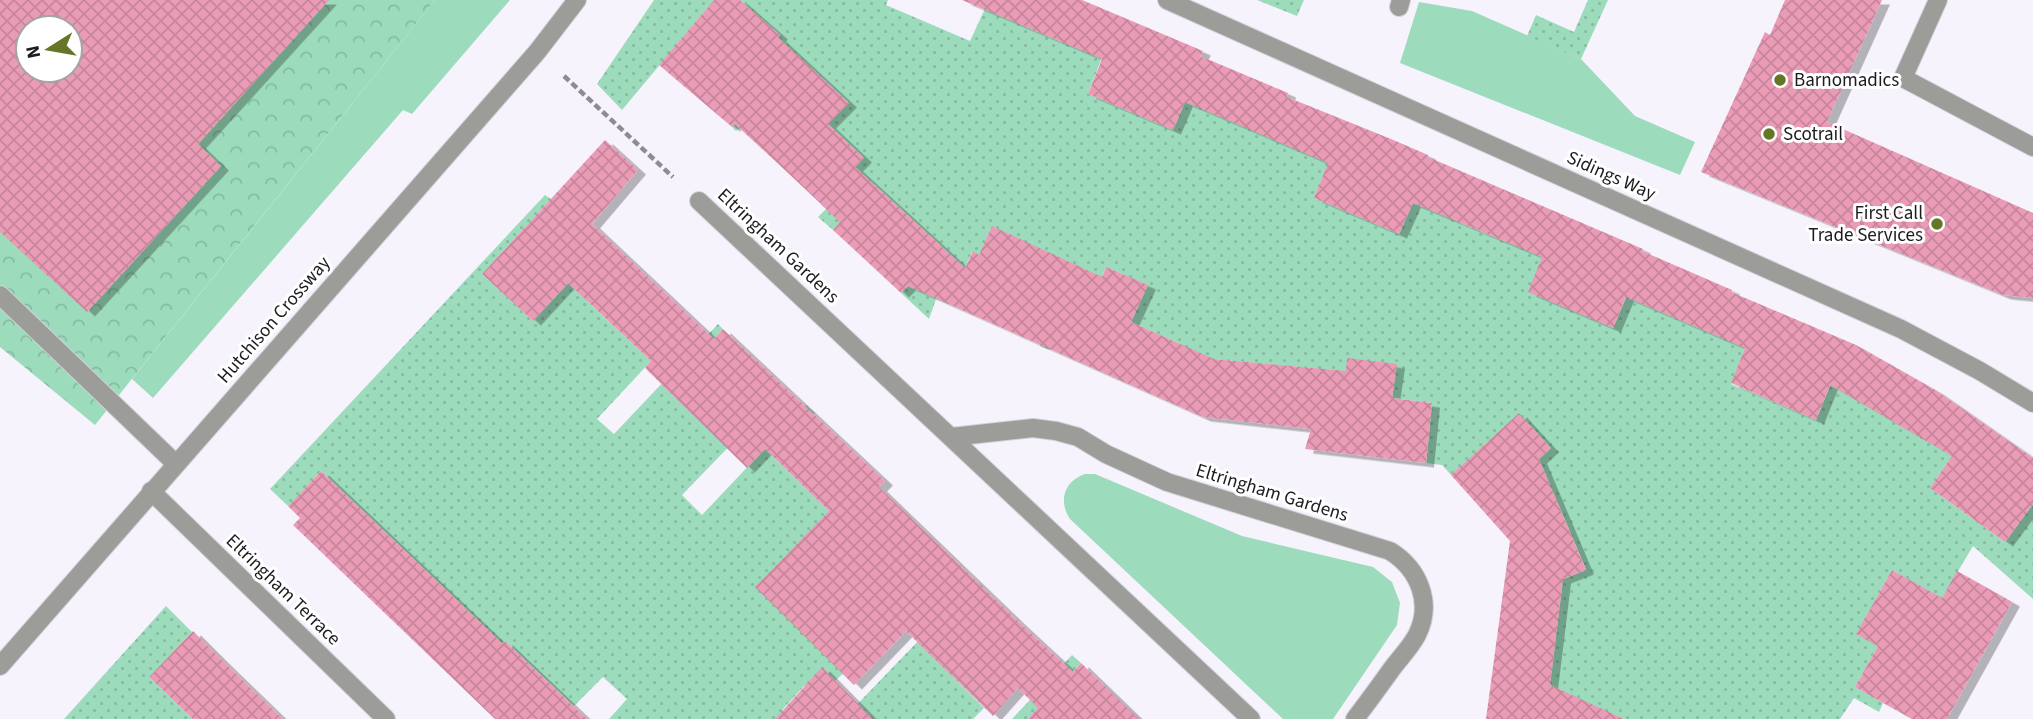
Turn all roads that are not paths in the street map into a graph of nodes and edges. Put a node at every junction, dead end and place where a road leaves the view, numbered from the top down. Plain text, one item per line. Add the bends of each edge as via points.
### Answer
1 (578, 0) edge
2 (1167, 0) edge
3 (1938, 0) edge
4 (2033, 147) edge
5 (699, 201) road end
6 (0, 295) edge
7 (2033, 403) edge
8 (951, 437) junction
9 (176, 464) junction
10 (151, 491) junction
11 (0, 666) edge
12 (386, 719) edge
13 (1251, 719) edge
14 (1355, 719) edge

1 - 9 street, Hutchison Crossway
2 - 7 street, Sidings Way via 1901,329
3 - 4 street via 1903,78
5 - 8 street, Eltringham Gardens
6 - 9 street
8 - 13 street, Eltringham Gardens
8 - 14 street, Eltringham Gardens via 1033,428 1056,431 1167,482 1390,551 1413,572 1423,592 1422,622
9 - 10 street, Hutchison Crossway
10 - 11 street, Hutchison Crossway
10 - 12 street, Eltringham Terrace

